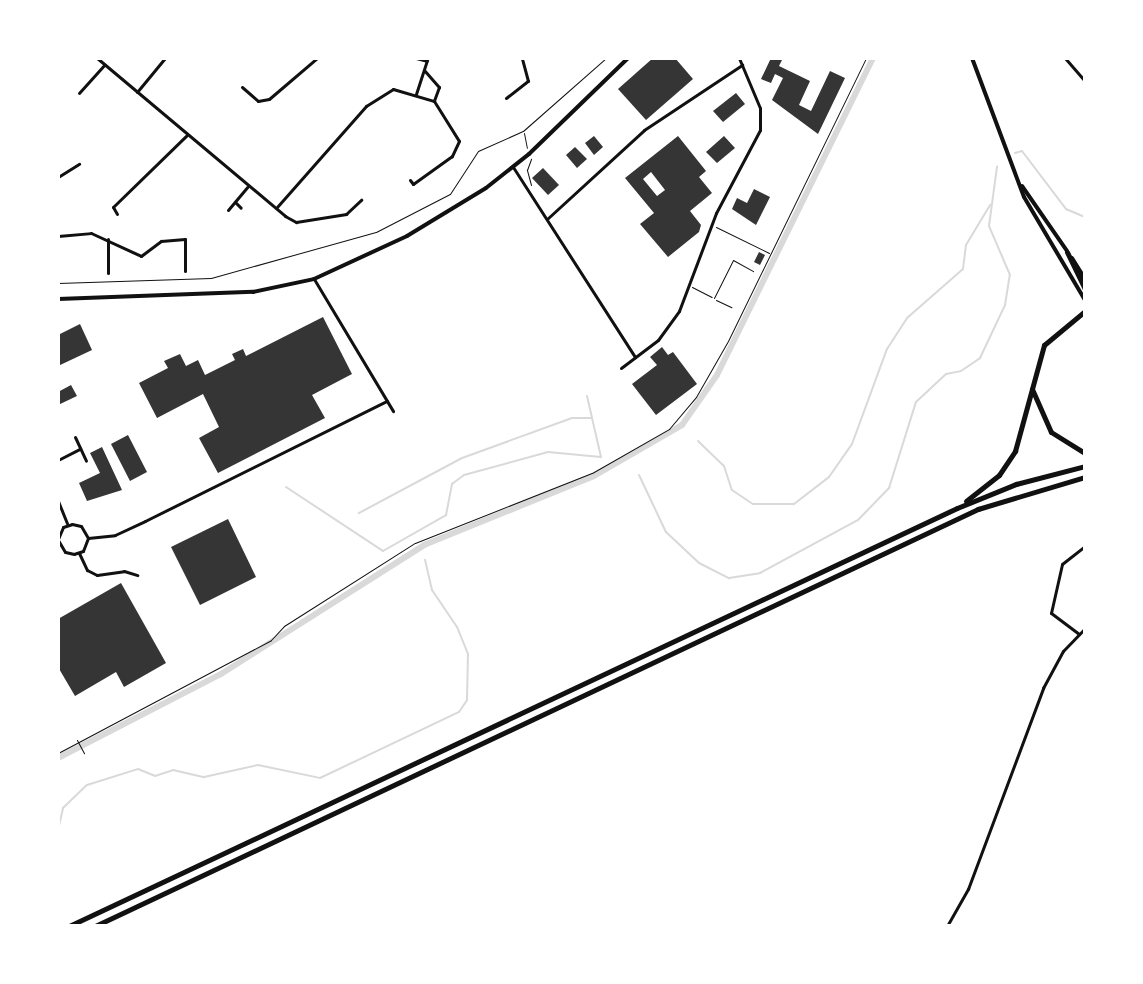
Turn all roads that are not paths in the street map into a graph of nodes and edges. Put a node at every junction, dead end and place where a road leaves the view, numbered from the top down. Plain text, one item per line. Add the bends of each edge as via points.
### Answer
1 (97, 58) edge
2 (165, 58) edge
3 (317, 58) edge
4 (416, 58) edge
5 (522, 58) edge
6 (628, 58) edge
7 (739, 58) edge
8 (972, 58) edge
9 (1065, 58) edge
10 (427, 60) edge
11 (104, 65) junction
12 (742, 65) junction
13 (424, 70) junction
14 (1085, 81) edge
15 (242, 87) dead end
16 (137, 92) junction
17 (79, 93) dead end
18 (416, 94) junction
19 (434, 101) junction
20 (513, 102) dead end
21 (187, 135) junction
22 (79, 164) dead end
23 (513, 167) junction
24 (58, 177) edge
25 (410, 180) dead end
26 (1020, 184) junction
27 (247, 187) junction
28 (361, 200) dead end
29 (235, 202) junction
30 (277, 207) junction
31 (241, 208) dead end
32 (228, 210) dead end
33 (117, 214) dead end
34 (547, 219) junction
35 (59, 234) edge
36 (108, 239) junction
37 (1067, 252) junction
38 (185, 271) dead end
39 (753, 271) dead end
40 (108, 273) dead end
41 (314, 279) junction
42 (1085, 279) edge
43 (689, 286) junction
44 (1085, 289) edge
45 (714, 298) junction
46 (58, 299) edge
47 (1085, 300) edge
48 (731, 307) dead end
49 (1085, 311) edge
50 (635, 357) junction
51 (621, 368) dead end
52 (1031, 384) junction
53 (387, 401) junction
54 (393, 411) dead end
55 (75, 437) dead end
56 (80, 449) junction
57 (1085, 453) edge
58 (58, 460) edge
59 (86, 461) dead end
60 (1085, 466) edge
61 (1085, 477) edge
62 (58, 501) edge
63 (957, 508) junction
64 (68, 525) junction
65 (88, 538) junction
66 (58, 540) edge
67 (1085, 546) edge
68 (60, 550) edge
69 (79, 553) junction
70 (137, 575) dead end
71 (1085, 628) edge
72 (1079, 634) junction
73 (69, 926) edge
74 (95, 926) edge
75 (947, 926) edge

1 - 11 street
2 - 16 street
3 - 15 street via 269,99 258,101
4 - 10 street
5 - 20 street via 528,81 507,97
6 - 23 main road
7 - 12 street
8 - 26 main road
9 - 14 street
10 - 13 street
11 - 16 street
11 - 17 street
12 - 34 street via 644,130
12 - 43 street via 760,108 760,130 711,225
13 - 18 street
13 - 19 street via 439,87
16 - 21 street
18 - 19 street
18 - 30 street via 393,89 376,96
19 - 25 street via 455,133 458,149 413,184
21 - 27 street
21 - 33 street via 113,207
22 - 24 street
23 - 34 street
23 - 41 main road via 437,220
26 - 37 main road
26 - 47 main road via 1055,255
27 - 29 street
27 - 30 street
28 - 30 street via 346,214 296,222
29 - 31 street
29 - 32 street
34 - 50 street
35 - 36 street via 91,233
36 - 38 street via 141,256 161,241 185,239
36 - 40 street
37 - 42 main road
37 - 44 highway
39 - 45 lane via 733,260
41 - 46 main road via 253,292
41 - 53 street
43 - 45 lane
43 - 50 street via 658,340
45 - 48 lane
49 - 52 highway via 1044,345
50 - 51 street
52 - 57 highway via 1051,432
52 - 63 highway via 1015,451 989,485
53 - 54 street
53 - 65 street via 115,535
55 - 56 street
56 - 58 street
56 - 59 street
60 - 63 highway via 1016,484
61 - 74 highway via 978,509
62 - 64 street
63 - 73 highway
64 - 65 street via 81,526
64 - 66 street
65 - 69 street
66 - 68 street
67 - 72 street via 1062,564 1051,613
68 - 69 street
69 - 70 street via 87,570 97,575
71 - 72 street
72 - 75 street via 1043,688 980,860

